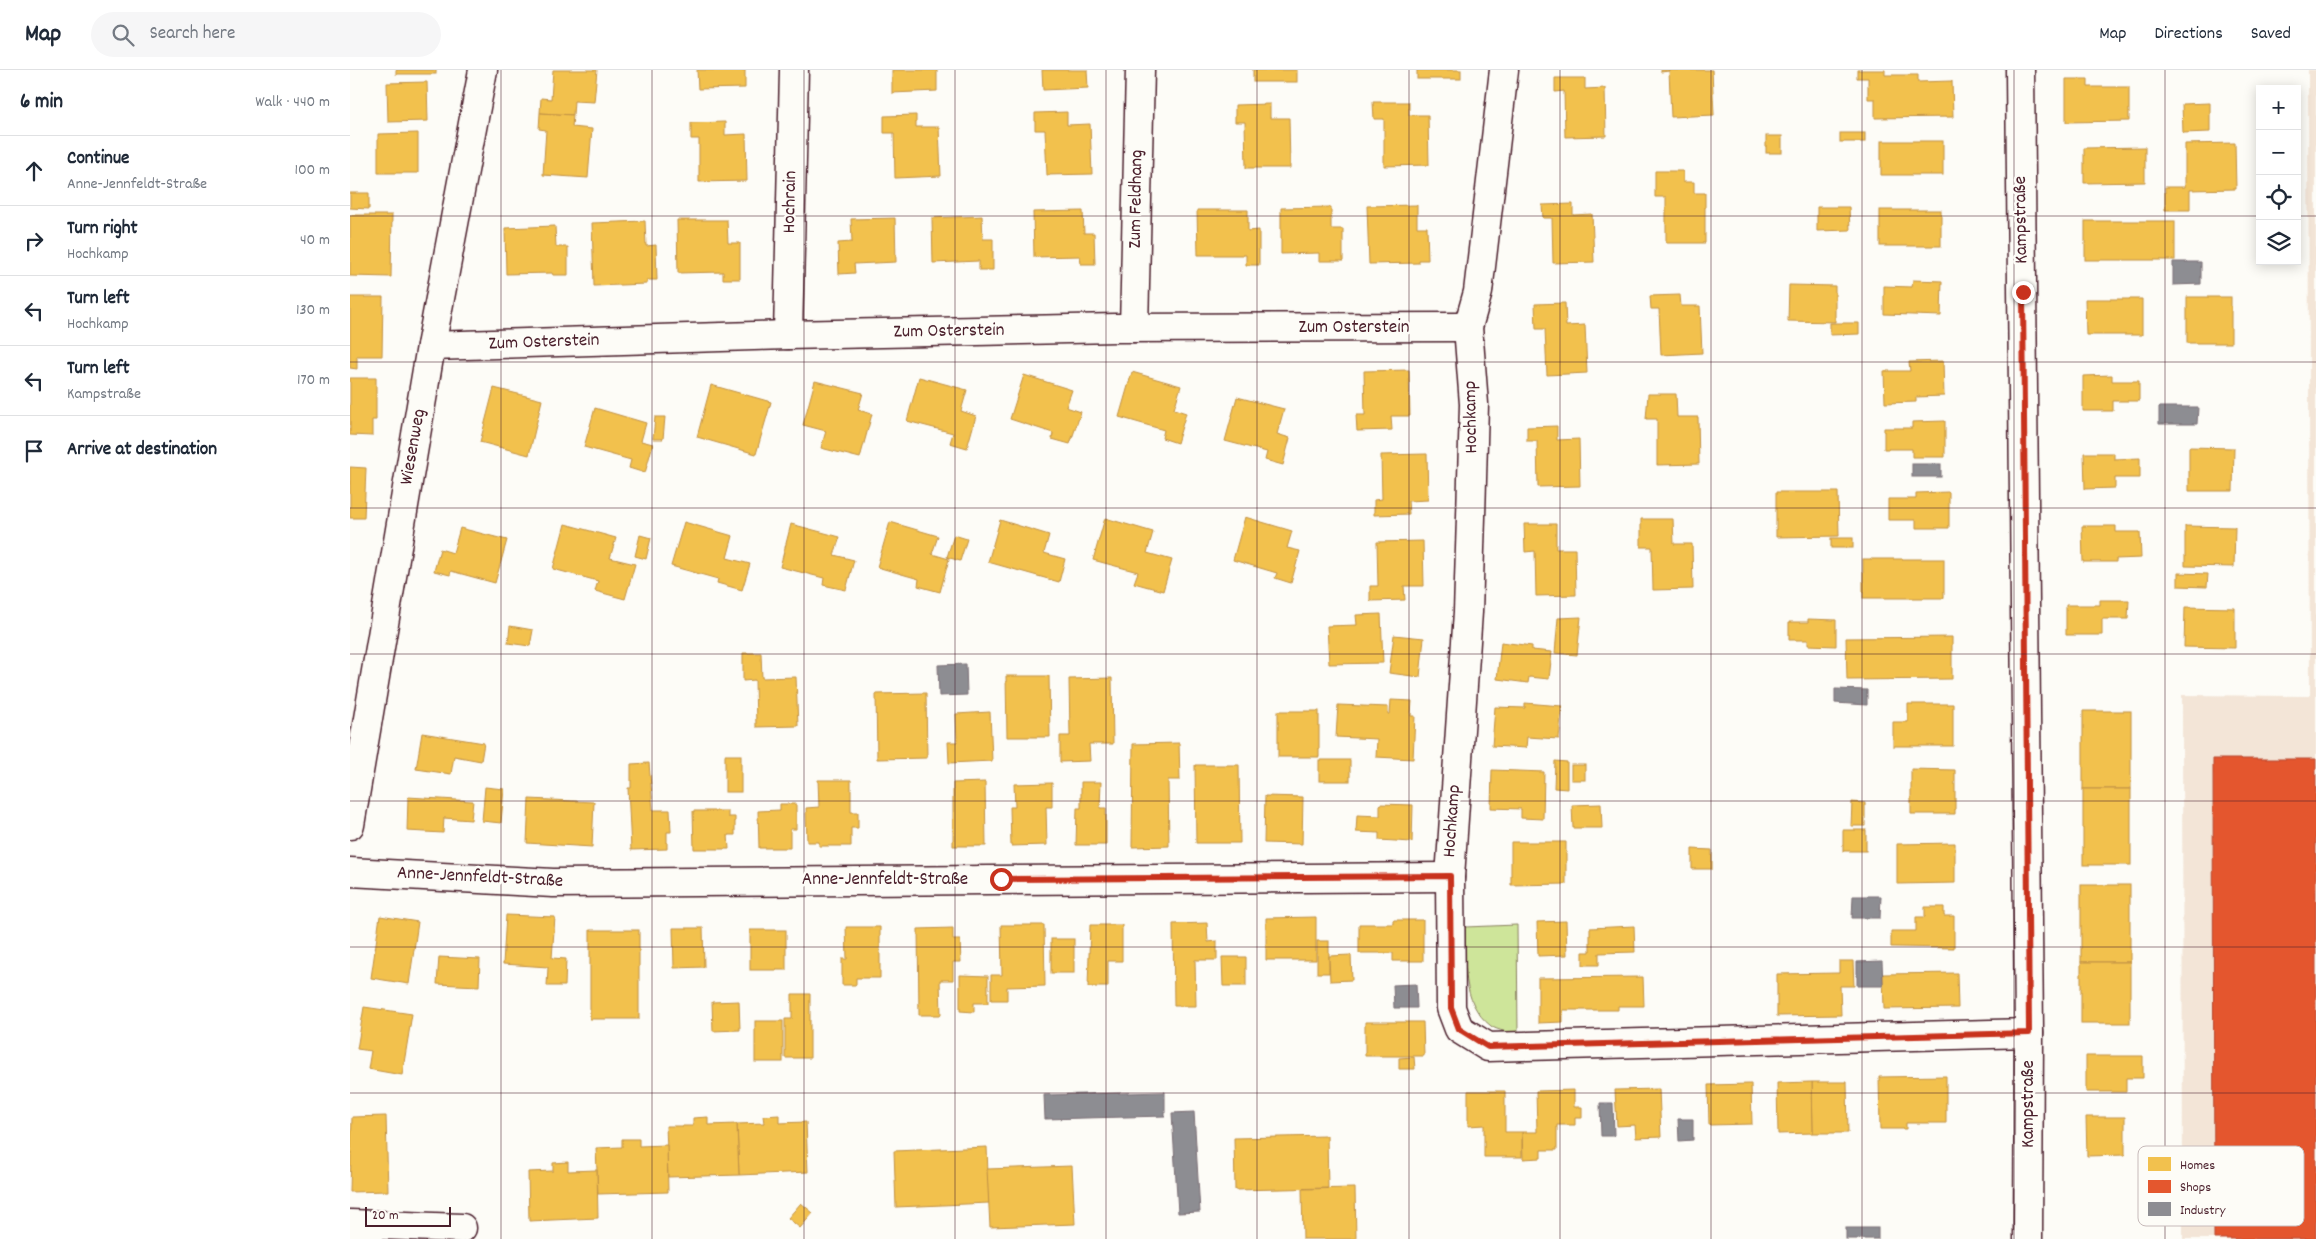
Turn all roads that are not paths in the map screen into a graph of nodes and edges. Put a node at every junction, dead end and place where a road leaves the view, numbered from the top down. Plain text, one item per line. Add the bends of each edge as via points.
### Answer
1 (483, 70) edge
2 (794, 70) edge
3 (1140, 70) edge
4 (1504, 70) edge
5 (2020, 70) edge
6 (1468, 327) junction
7 (1134, 328) junction
8 (788, 335) junction
9 (431, 346) junction
10 (350, 825) edge
11 (350, 872) edge
12 (1450, 876) junction
13 (2029, 1033) junction
14 (350, 1224) edge
15 (462, 1228) dead end
16 (2028, 1239) edge

1 - 9 street, Wiesenweg
2 - 8 street, Hochrain
3 - 7 street, Zum Feldhang
4 - 6 street, Hochkamp via 1478,292
5 - 13 street, Kampstraße
6 - 7 street, Zum Osterstein
6 - 12 street, Hochkamp via 1474,404 1468,603
7 - 8 street, Zum Osterstein
8 - 9 street, Zum Osterstein
9 - 10 street, Wiesenweg
11 - 12 street, Anne-Jennfeldt-Straße via 553,883
12 - 13 street, Hochkamp via 1451,1008 1459,1029 1488,1047
13 - 16 street, Kampstraße
14 - 15 street

